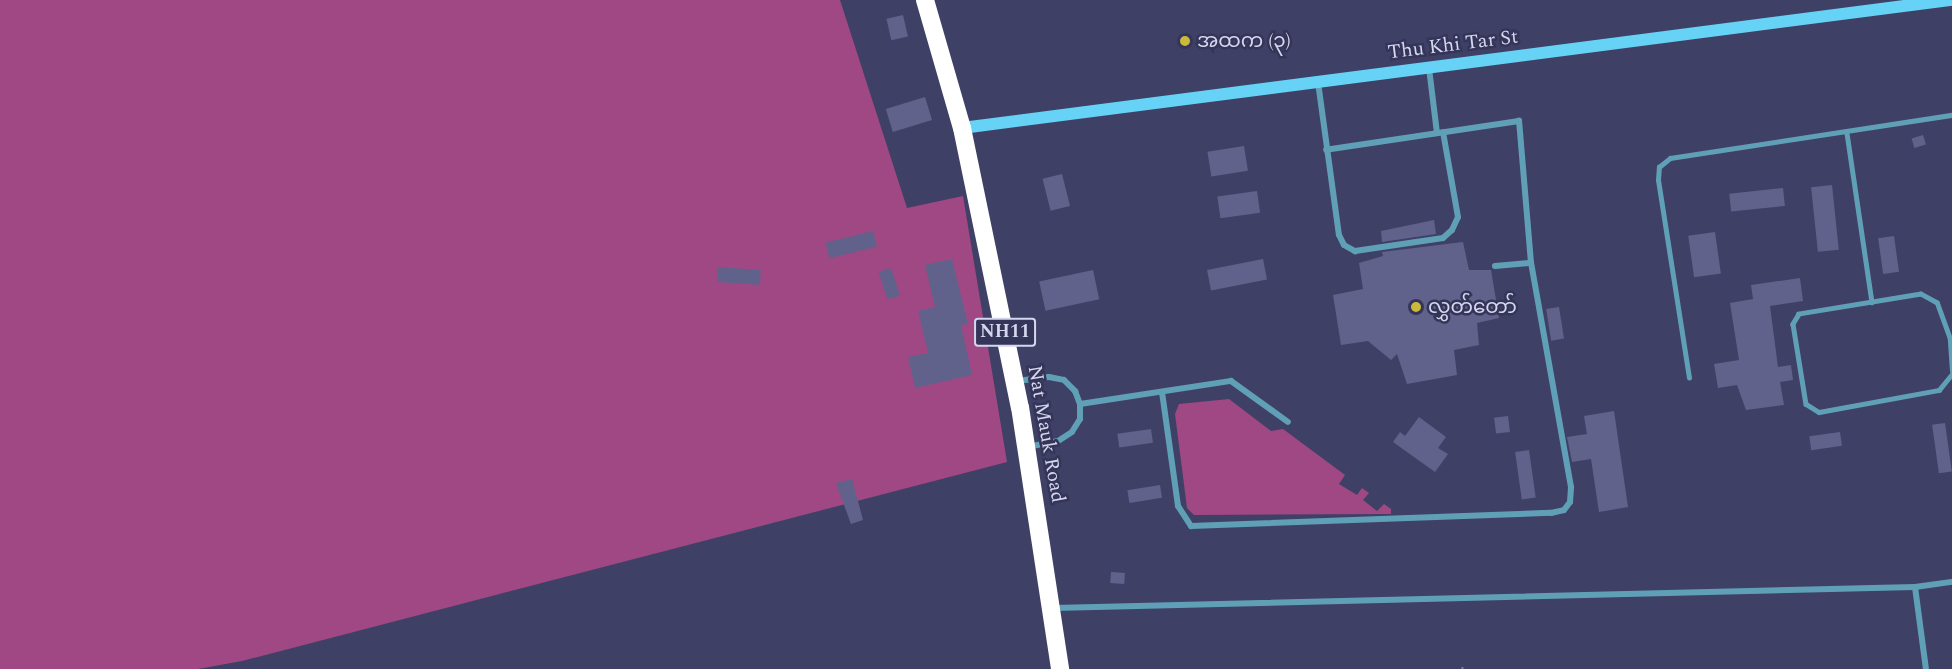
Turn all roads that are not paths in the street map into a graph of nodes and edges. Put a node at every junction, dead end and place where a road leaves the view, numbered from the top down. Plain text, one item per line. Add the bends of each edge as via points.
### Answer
1 (925, 0) edge
2 (1950, 0) edge
3 (1429, 68) junction
4 (1318, 82) junction
5 (1952, 115) edge
6 (962, 128) junction
7 (1440, 133) junction
8 (1847, 133) junction
9 (1326, 150) junction
10 (1531, 263) junction
11 (1495, 266) dead end
12 (1872, 302) junction
13 (1951, 338) edge
14 (1952, 372) edge
15 (1689, 378) dead end
16 (1015, 382) junction
17 (1162, 392) junction
18 (1080, 404) junction
19 (1288, 422) dead end
20 (1027, 447) junction
21 (1952, 582) edge
22 (1915, 587) junction
23 (1053, 608) junction
24 (1060, 669) edge
25 (1926, 669) edge

1 - 6 highway, Nat Mauk Road / NH11
2 - 3 street, Thu Khi Tar St
3 - 4 street, Thu Khi Tar St
3 - 7 street
4 - 6 street, Thu Khi Tar St
4 - 9 street
5 - 8 lane
6 - 16 highway, Nat Mauk Road / NH11
7 - 9 street
7 - 9 street via 1458,217 1452,231 1443,238 1355,252 1344,245 1339,235
7 - 10 street via 1520,121
8 - 12 lane
8 - 15 lane via 1670,158 1659,167
10 - 11 street
10 - 17 street via 1571,487 1570,502 1564,510 1191,526 1178,506
12 - 13 lane via 1921,294 1931,297
12 - 14 lane via 1800,314 1793,324 1806,404 1820,412 1939,390
13 - 14 lane
16 - 18 street via 1049,377 1064,380 1075,391
16 - 20 highway, Nat Mauk Road / NH11
17 - 18 street
17 - 19 street via 1231,381
18 - 20 street via 1080,419 1072,432 1058,441
20 - 23 highway, Nat Mauk Road / NH11
21 - 22 street
22 - 23 street
22 - 25 street
23 - 24 highway, Nat Mauk Road / NH11

